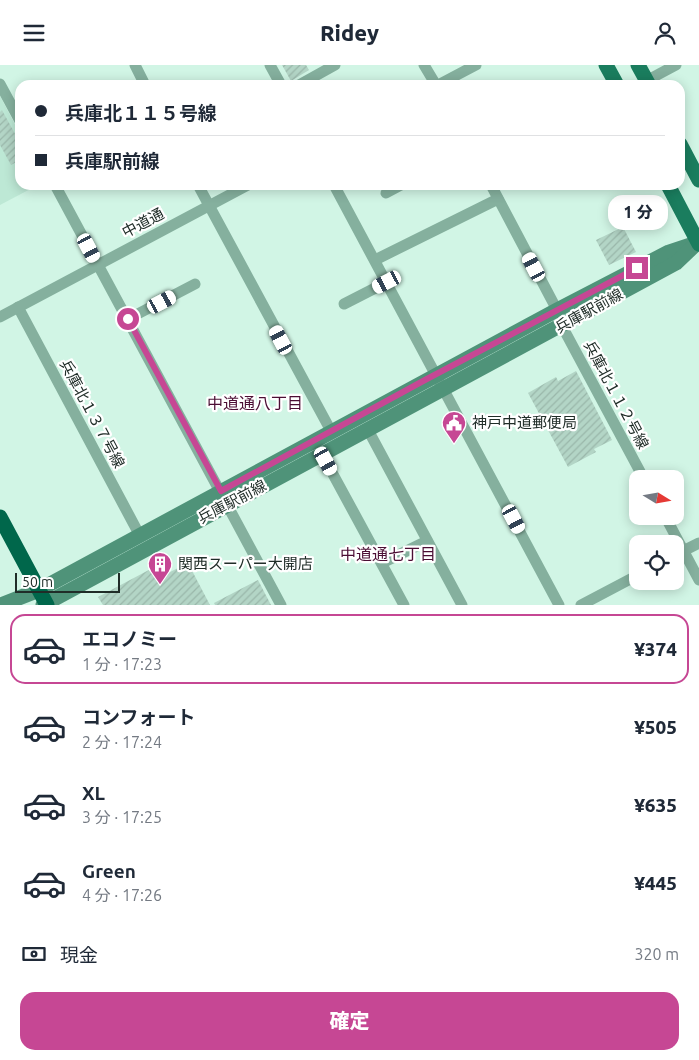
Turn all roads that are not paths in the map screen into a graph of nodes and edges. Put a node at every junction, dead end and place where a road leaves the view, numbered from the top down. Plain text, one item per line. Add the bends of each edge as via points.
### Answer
1 (134, 65) edge
2 (270, 65) edge
3 (335, 65) edge
4 (424, 65) edge
5 (476, 65) edge
6 (606, 65) edge
7 (638, 65) edge
8 (676, 65) edge
9 (142, 80) edge
10 (278, 80) edge
11 (308, 80) edge
12 (434, 80) edge
13 (447, 80) edge
14 (614, 80) edge
15 (646, 80) edge
16 (653, 80) edge
17 (0, 84) edge
18 (15, 112) edge
19 (685, 153) edge
20 (699, 180) edge
21 (58, 190) edge
22 (200, 190) edge
23 (238, 190) edge
24 (337, 190) edge
25 (392, 190) edge
26 (494, 190) edge
27 (671, 190) edge
28 (386, 193) dead end
29 (498, 199) junction
30 (208, 205) junction
31 (699, 242) edge
32 (375, 260) junction
33 (97, 264) junction
34 (387, 282) junction
35 (196, 284) dead end
36 (344, 304) dead end
37 (18, 307) junction
38 (557, 310) junction
39 (0, 317) edge
40 (128, 319) junction
41 (562, 326) junction
42 (440, 380) junction
43 (367, 428) junction
44 (331, 431) junction
45 (322, 454) junction
46 (639, 470) edge
47 (224, 498) junction
48 (0, 517) edge
49 (139, 534) junction
50 (427, 541) junction
51 (699, 543) edge
52 (684, 550) edge
53 (684, 560) edge
54 (382, 563) junction
55 (629, 580) edge
56 (699, 580) edge
57 (39, 590) junction
58 (45, 604) edge
59 (1, 605) edge
60 (281, 605) edge
61 (404, 605) edge
62 (462, 605) edge
63 (559, 605) edge
64 (581, 605) edge

1 - 9 street
2 - 10 street
3 - 11 street
4 - 12 street
5 - 13 street
6 - 14 main road
7 - 15 main road
8 - 16 street
17 - 18 street
19 - 20 main road
21 - 33 street
22 - 30 street
23 - 30 street, 中道通
24 - 32 street
25 - 28 street
26 - 29 street
27 - 31 main road
29 - 32 street
29 - 38 street
30 - 33 street, 中道通
30 - 44 street
31 - 38 street, 兵庫駅前線 via 669,252
31 - 41 street, 兵庫駅前線 via 676,263
32 - 34 street
33 - 37 street, 中道通
33 - 40 street
34 - 36 street
34 - 42 street
35 - 40 street
37 - 39 street, 中道通
37 - 49 street, 兵庫北１３７号線
38 - 42 street, 兵庫駅前線
40 - 47 street
41 - 42 street, 兵庫駅前線
41 - 46 street, 兵庫北１１２号線
42 - 43 street, 兵庫駅前線
42 - 44 street, 兵庫駅前線
42 - 63 street
43 - 45 street, 兵庫駅前線
43 - 50 street
44 - 47 street, 兵庫駅前線
45 - 47 street, 兵庫駅前線
45 - 54 street
47 - 49 street, 兵庫駅前線
47 - 58 street, 兵庫駅前線
47 - 60 street
48 - 57 highway
49 - 57 street, 兵庫駅前線
50 - 54 street
50 - 62 street
51 - 52 street
53 - 56 street
54 - 61 street
55 - 64 street
57 - 58 highway
57 - 59 street, 兵庫駅前線

